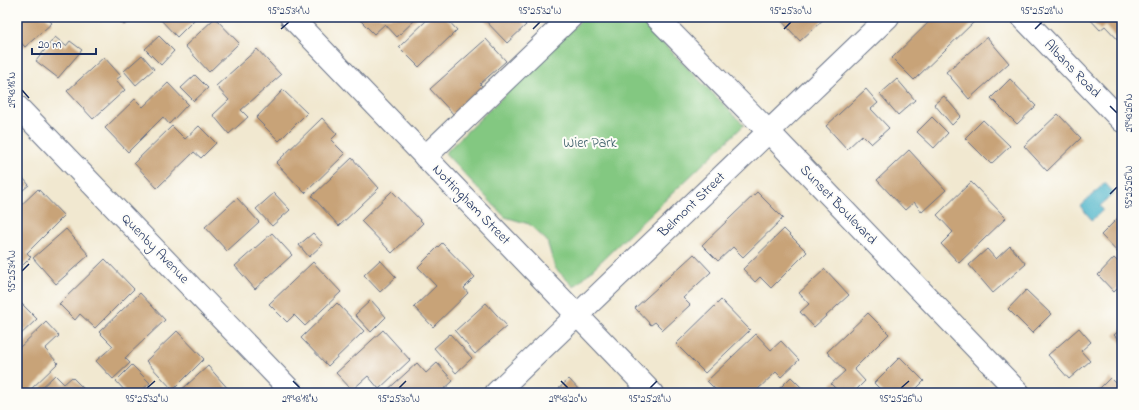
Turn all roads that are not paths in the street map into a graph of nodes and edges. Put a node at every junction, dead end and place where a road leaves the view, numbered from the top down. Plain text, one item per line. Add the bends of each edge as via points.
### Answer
1 (291, 17) edge
2 (571, 17) edge
3 (656, 17) edge
4 (888, 17) edge
5 (1022, 17) edge
6 (17, 106) edge
7 (1122, 121) edge
8 (768, 132) junction
9 (425, 157) junction
10 (577, 315) junction
11 (293, 393) edge
12 (496, 393) edge
13 (652, 393) edge
14 (1019, 393) edge

1 - 9 street, Nottingham Street
2 - 9 street
3 - 8 street, Sunset Boulevard
4 - 8 street, Belmont Street
5 - 7 street, Albans Road
6 - 11 street, Quenby Avenue
8 - 10 street, Belmont Street
8 - 14 street, Sunset Boulevard
9 - 10 street, Nottingham Street
10 - 12 street, Belmont Street
10 - 13 street, Nottingham Street

